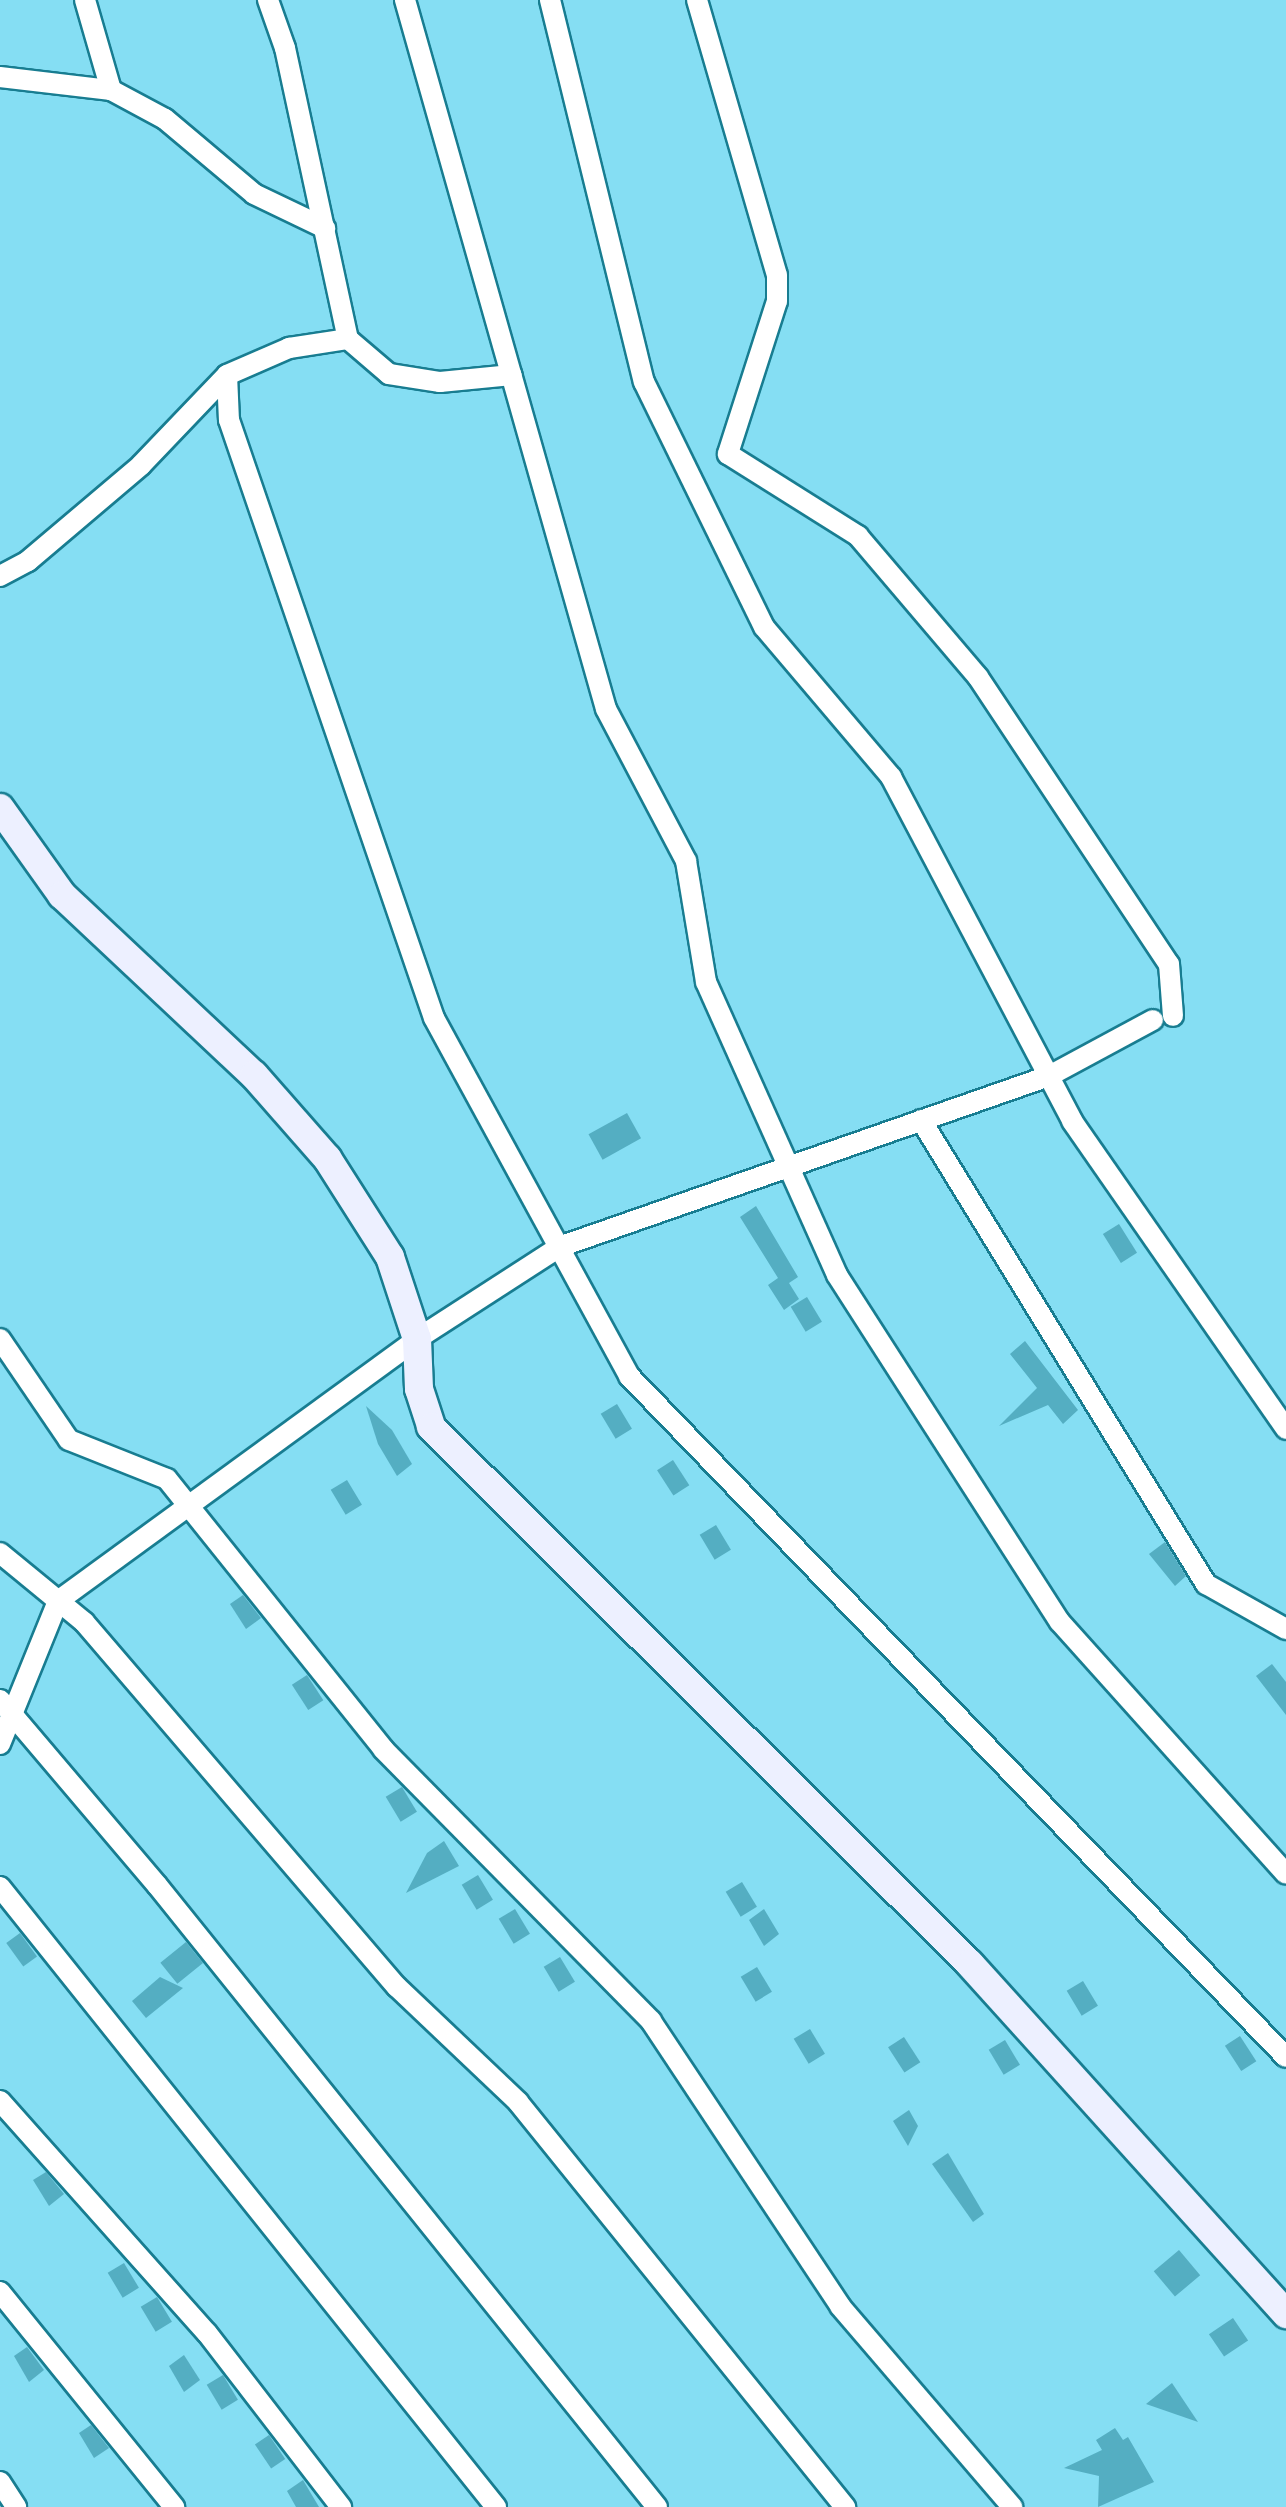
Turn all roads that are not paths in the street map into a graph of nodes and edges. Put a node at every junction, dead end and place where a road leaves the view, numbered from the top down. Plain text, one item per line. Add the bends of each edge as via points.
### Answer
1 (85, 0) edge
2 (268, 0) edge
3 (405, 0) edge
4 (550, 0) edge
5 (697, 0) edge
6 (0, 77) edge
7 (111, 90) junction
8 (325, 228) junction
9 (348, 339) junction
10 (227, 375) junction
11 (512, 375) junction
12 (0, 576) edge
13 (0, 808) edge
14 (1049, 1076) junction
15 (921, 1120) junction
16 (788, 1166) junction
17 (559, 1247) junction
18 (0, 1339) edge
19 (417, 1339) junction
20 (1286, 1429) edge
21 (190, 1508) junction
22 (0, 1553) edge
23 (58, 1601) junction
24 (1286, 1629) edge
25 (0, 1700) edge
26 (13, 1718) junction
27 (0, 1744) edge
28 (1286, 1874) edge
29 (0, 1887) edge
30 (1286, 2057) edge
31 (0, 2101) edge
32 (0, 2292) edge
33 (1286, 2314) edge
34 (0, 2482) edge
35 (16, 2507) edge
36 (174, 2507) edge
37 (341, 2507) edge
38 (496, 2507) edge
39 (657, 2507) edge
40 (845, 2507) edge
41 (1012, 2507) edge

1 - 7 street
2 - 8 street
3 - 11 street
4 - 14 street via 644,382 764,627 891,777
5 - 14 street via 777,275 777,301 728,454 858,536 978,677 1169,964 1163,1018
6 - 7 street
7 - 8 street via 165,119 254,194
8 - 9 street
9 - 10 street via 289,348
9 - 11 street via 389,374 440,382
10 - 12 street via 141,465 28,561
10 - 17 street via 229,420 434,1018
11 - 16 street via 606,709 686,861 706,982
13 - 19 street via 62,895 254,1075 327,1158 390,1257
14 - 15 street
14 - 20 street via 1072,1121
15 - 16 street
15 - 24 street via 1206,1584
16 - 17 street
16 - 28 street via 837,1275 1060,1622
17 - 19 street
17 - 30 street via 629,1376
18 - 21 street via 69,1440 167,1479
19 - 21 street
19 - 33 street via 419,1389 431,1427 458,1459 970,1964
21 - 23 street
21 - 41 street via 383,1749 651,2021 840,2306
22 - 23 street
23 - 26 street
23 - 40 street via 200,1753 397,1987 518,2102
25 - 26 street
26 - 27 street
26 - 39 street via 177,1909
29 - 38 street
31 - 37 street via 207,2333
32 - 36 street
34 - 35 street

